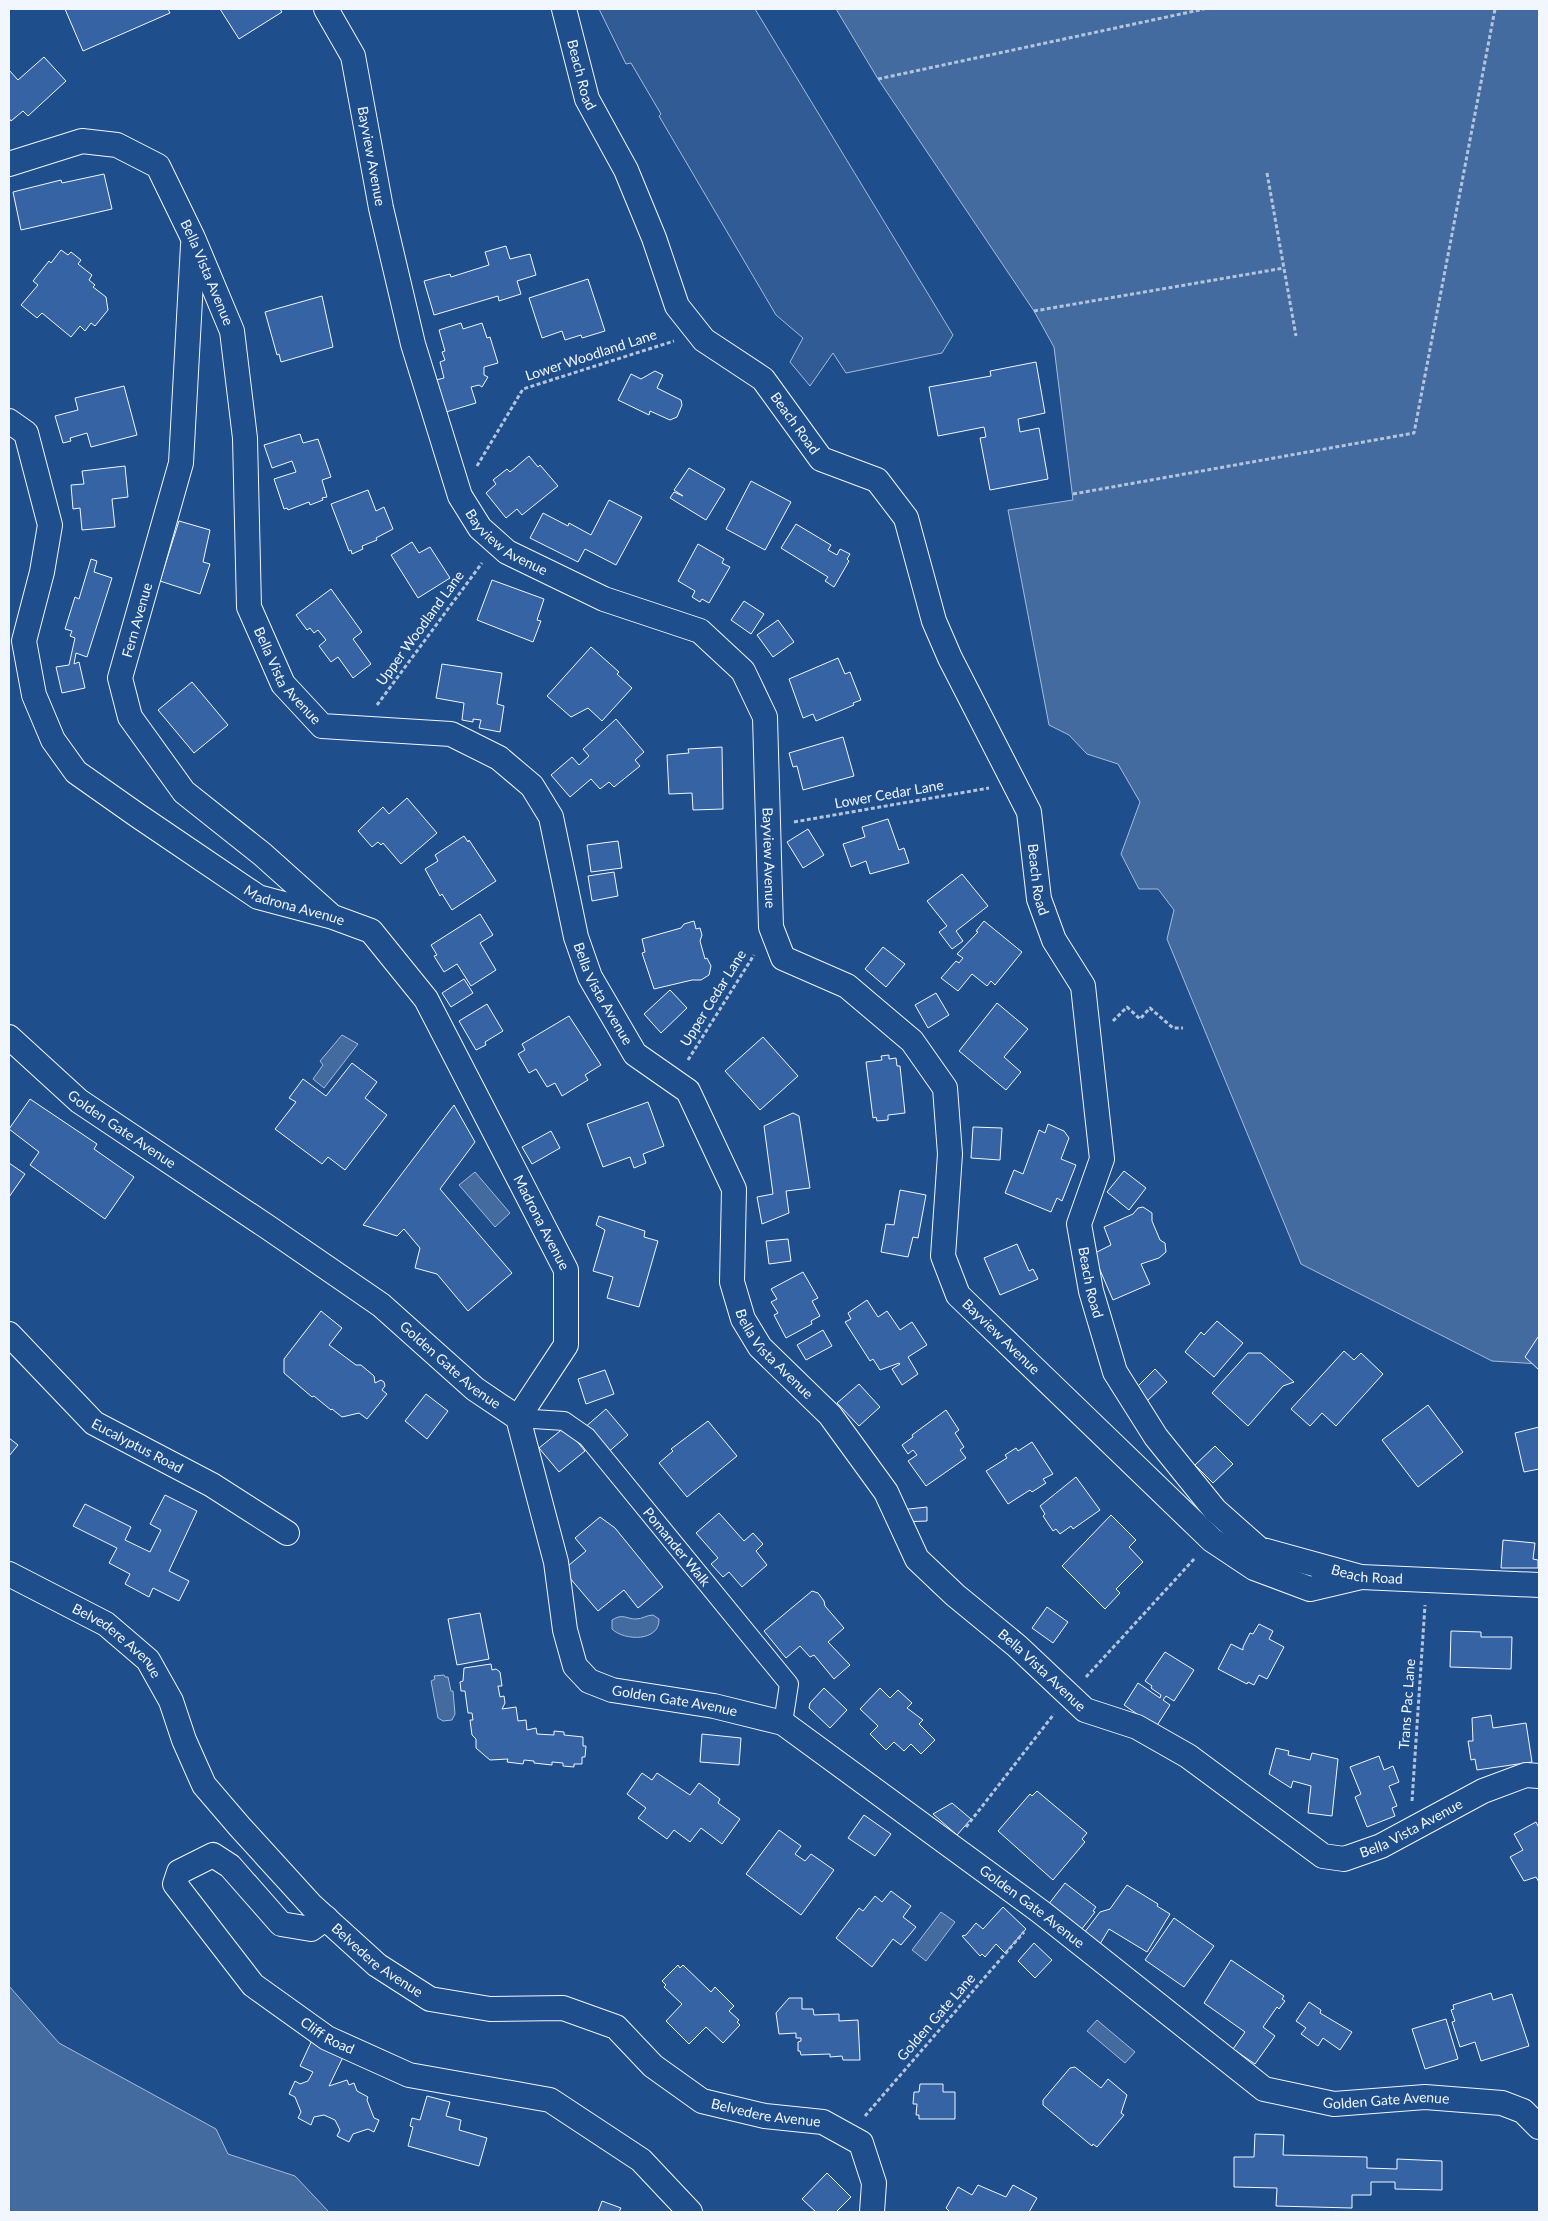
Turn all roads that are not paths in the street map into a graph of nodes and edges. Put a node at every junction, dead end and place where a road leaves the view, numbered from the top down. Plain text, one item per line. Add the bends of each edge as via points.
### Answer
1 (326, 9) edge
2 (564, 9) edge
3 (9, 164) edge
4 (193, 238) junction
5 (9, 421) edge
6 (333, 917) junction
7 (9, 1037) edge
8 (9, 1334) edge
9 (518, 1418) junction
10 (287, 1533) dead end
11 (9, 1574) edge
12 (1361, 1577) junction
13 (1539, 1585) edge
14 (783, 1723) junction
15 (1539, 1776) edge
16 (326, 1918) junction
17 (1539, 2127) edge
18 (690, 2212) edge
19 (872, 2212) edge

1 - 12 street, Bayview Avenue via 353,56 381,208 413,344 460,496 480,528 507,552 604,599 700,631 744,671 765,717 771,927 783,958 847,986 912,1041 944,1088 950,1154 943,1256 958,1295 1212,1540 1254,1568 1310,1589
2 - 12 street, Beach Road via 587,99 626,170 677,306 704,340 763,379 821,459 877,480 906,518 934,621 1029,812 1039,898 1054,940 1083,986 1102,1159 1079,1224 1090,1291 1115,1372 1156,1437 1215,1510 1259,1549
3 - 4 street, Bella Vista Avenue via 82,142 117,145 158,166
4 - 6 street, Fern Avenue via 181,463 120,678 130,717 184,792 262,854
4 - 15 street, Bella Vista Avenue via 232,332 245,438 249,608 283,684 322,726 451,734 499,758 532,786 551,817 576,937 590,977 635,1054 688,1090 734,1190 732,1282 742,1319 760,1347 830,1415 886,1492 917,1559 1085,1710 1137,1728 1188,1756 1323,1856 1344,1859 1381,1846 1483,1791 1526,1776
5 - 6 street, Madrona Avenue via 26,433 50,525 24,641 34,695 53,740 76,772 258,897
6 - 9 street, Madrona Avenue via 370,931 426,999 566,1270 566,1345
7 - 9 street, Golden Gate Avenue via 79,1101 381,1305 475,1389
8 - 10 street, Eucalyptus Road via 94,1423 212,1485
9 - 14 street, Pomander Walk via 564,1421 586,1437 789,1684
9 - 14 street, Golden Gate Avenue via 556,1562 575,1666 590,1681 612,1690 714,1706
11 - 16 street, Belvedere Avenue via 106,1624 148,1660 171,1701 204,1784
12 - 13 street, Beach Road
14 - 17 street, Golden Gate Avenue via 1041,1912 1264,2089 1334,2104 1425,2097 1502,2102 1522,2111
16 - 18 street, Cliff Road via 311,1929 282,1924 230,1866 213,1855 179,1872 175,1884 253,1984 326,2038 409,2075 550,2100 641,2160
16 - 19 street, Belvedere Avenue via 377,1965 430,1999 490,2009 563,2008 616,2027 653,2066 702,2101 765,2116 823,2122 861,2143 874,2184

